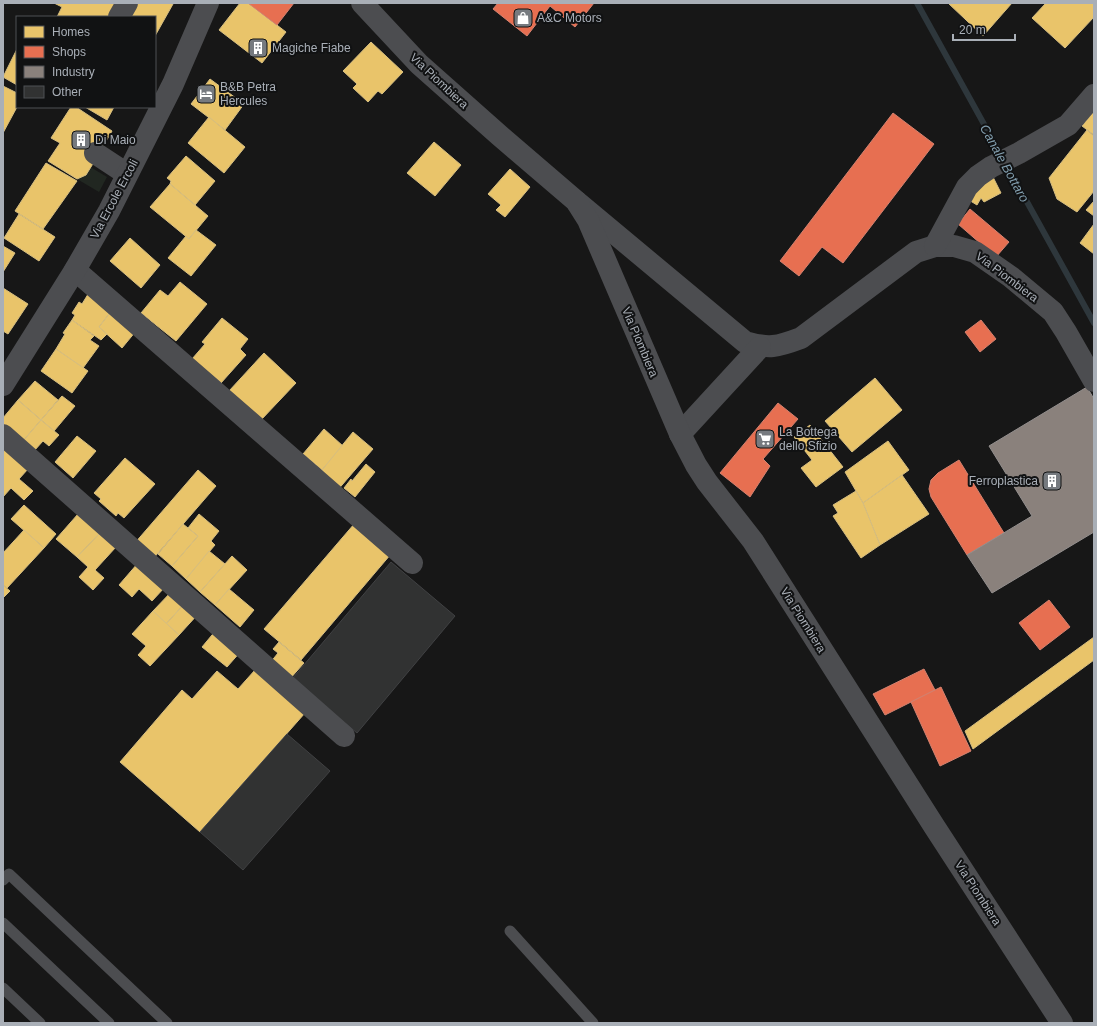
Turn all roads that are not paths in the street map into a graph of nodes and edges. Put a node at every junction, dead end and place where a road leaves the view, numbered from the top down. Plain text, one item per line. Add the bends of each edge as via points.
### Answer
1 (127, 3) edge
2 (208, 3) edge
3 (362, 3) edge
4 (120, 16) edge
5 (1094, 95) edge
6 (95, 152) dead end
7 (127, 174) junction
8 (576, 201) junction
9 (935, 246) junction
10 (75, 270) junction
11 (760, 346) junction
12 (1094, 381) edge
13 (3, 385) edge
14 (680, 434) junction
15 (3, 435) edge
16 (412, 563) dead end
17 (344, 736) dead end
18 (3, 880) edge
19 (3, 923) edge
20 (510, 931) dead end
21 (3, 988) edge
22 (40, 1023) edge
23 (109, 1023) edge
24 (167, 1023) edge
25 (593, 1023) edge
26 (1062, 1023) edge

1 - 4 street
2 - 7 street, Via Ercole Ercoli via 173,84
3 - 8 street, Via Piombiera via 419,64
5 - 9 street via 1068,125 978,176 967,187
6 - 7 street
7 - 10 street, Via Ercole Ercoli
8 - 11 street, Via Piombiera via 745,342
8 - 14 street, Via Piombiera via 588,220
9 - 11 street, Via Piombiera via 916,252 800,338 780,346
9 - 12 street, Via Piombiera via 954,246 975,252 1011,277 1053,312
10 - 13 street, Via Ercole Ercoli
10 - 16 street
11 - 14 street
14 - 26 street, Via Piombiera via 707,482 753,541
15 - 17 street
18 - 24 lane via 9,874
19 - 23 lane
20 - 25 lane
21 - 22 lane

